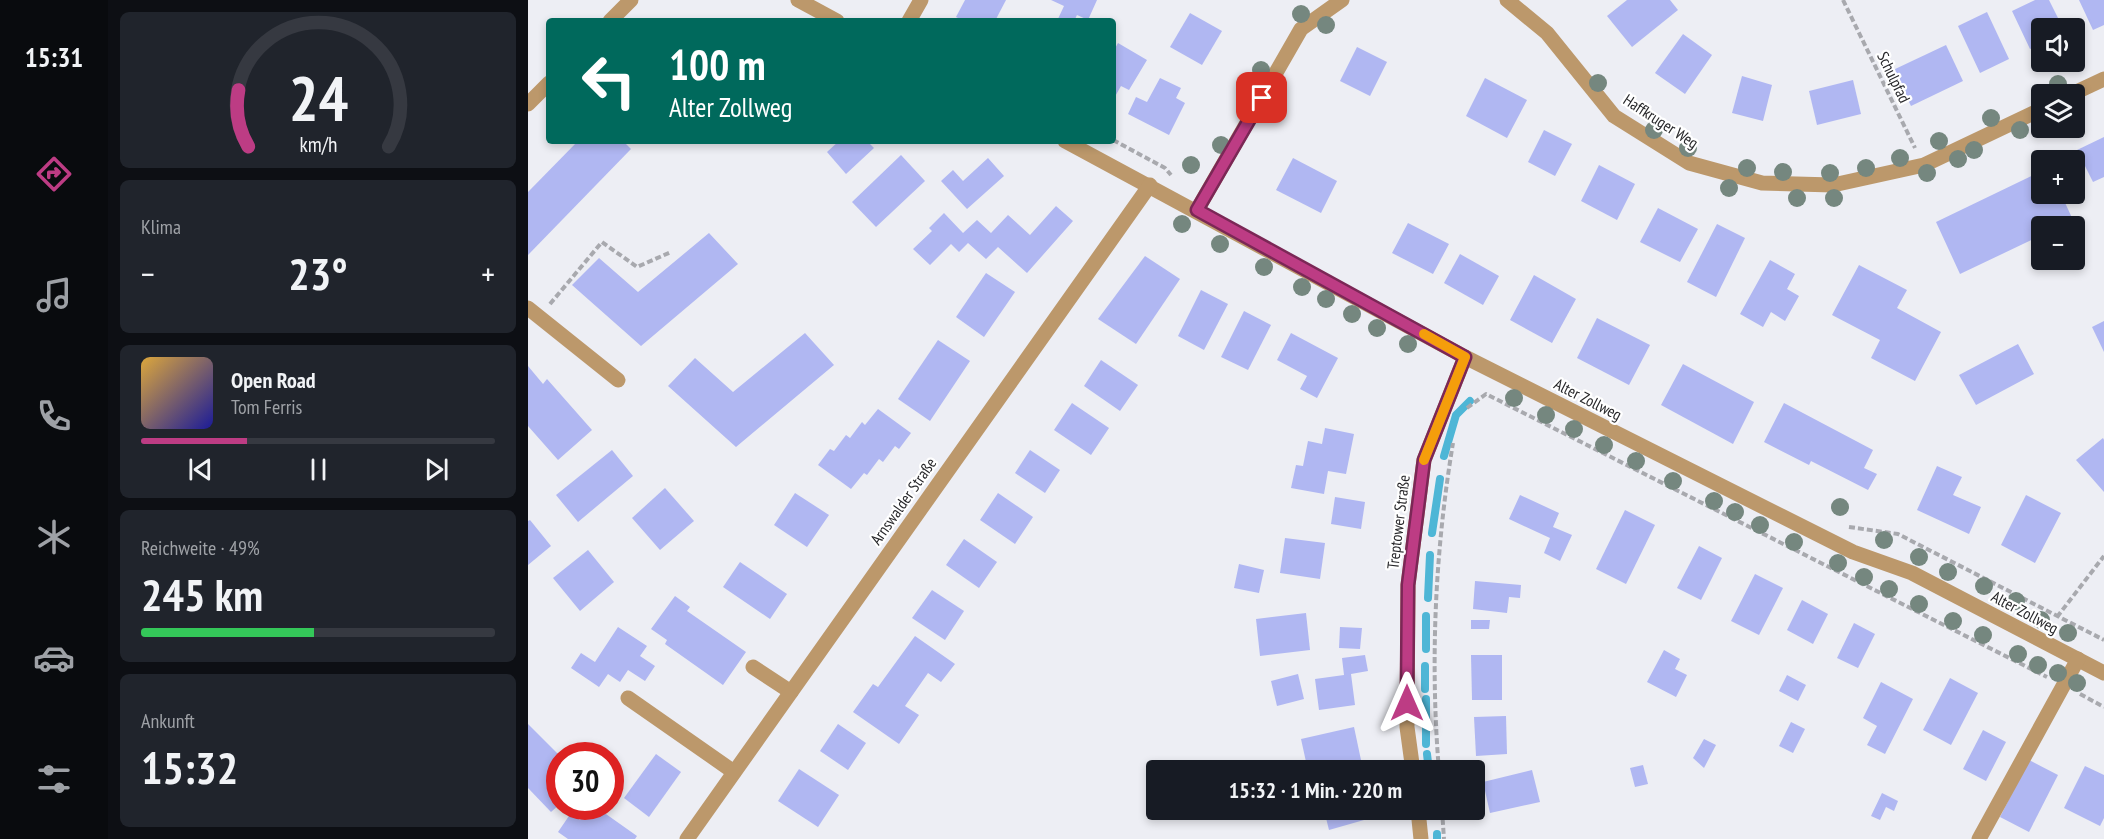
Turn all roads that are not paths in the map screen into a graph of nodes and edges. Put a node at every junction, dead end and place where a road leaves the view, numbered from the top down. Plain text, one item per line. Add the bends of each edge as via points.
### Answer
1 (631, 0) edge
2 (798, 0) edge
3 (921, 0) edge
4 (1342, 0) edge
5 (1507, 0) edge
6 (613, 18) edge
7 (831, 18) edge
8 (911, 18) edge
9 (2104, 79) edge
10 (546, 86) edge
11 (2085, 88) edge
12 (528, 104) edge
13 (2031, 114) edge
14 (1071, 144) edge
15 (1150, 185) junction
16 (1201, 204) junction
17 (534, 313) edge
18 (1465, 357) junction
19 (618, 380) dead end
20 (2078, 659) junction
21 (753, 668) dead end
22 (2104, 673) edge
23 (790, 692) junction
24 (628, 698) dead end
25 (1412, 760) edge
26 (734, 772) junction
27 (1419, 820) edge
28 (687, 839) edge
29 (1421, 839) edge
30 (1979, 839) edge

1 - 6 street
2 - 7 street
3 - 8 street
4 - 16 street via 1302,29
5 - 13 street, Haffkruger Weg via 1547,33 1614,116 1689,163 1762,183 1833,185 1924,165
9 - 11 street
10 - 12 street
14 - 15 street, Alter Zollweg
15 - 16 street, Alter Zollweg
15 - 23 street, Arnswalder Straße
16 - 18 street, Alter Zollweg
17 - 19 street
18 - 20 street, Alter Zollweg via 1853,552 1912,573
18 - 25 street, Treptower Straße via 1424,460 1408,585 1407,727
20 - 22 street, Alter Zollweg
20 - 30 street
21 - 23 street
23 - 26 street, Arnswalder Straße
24 - 26 street
26 - 28 street, Arnswalder Straße
27 - 29 street

